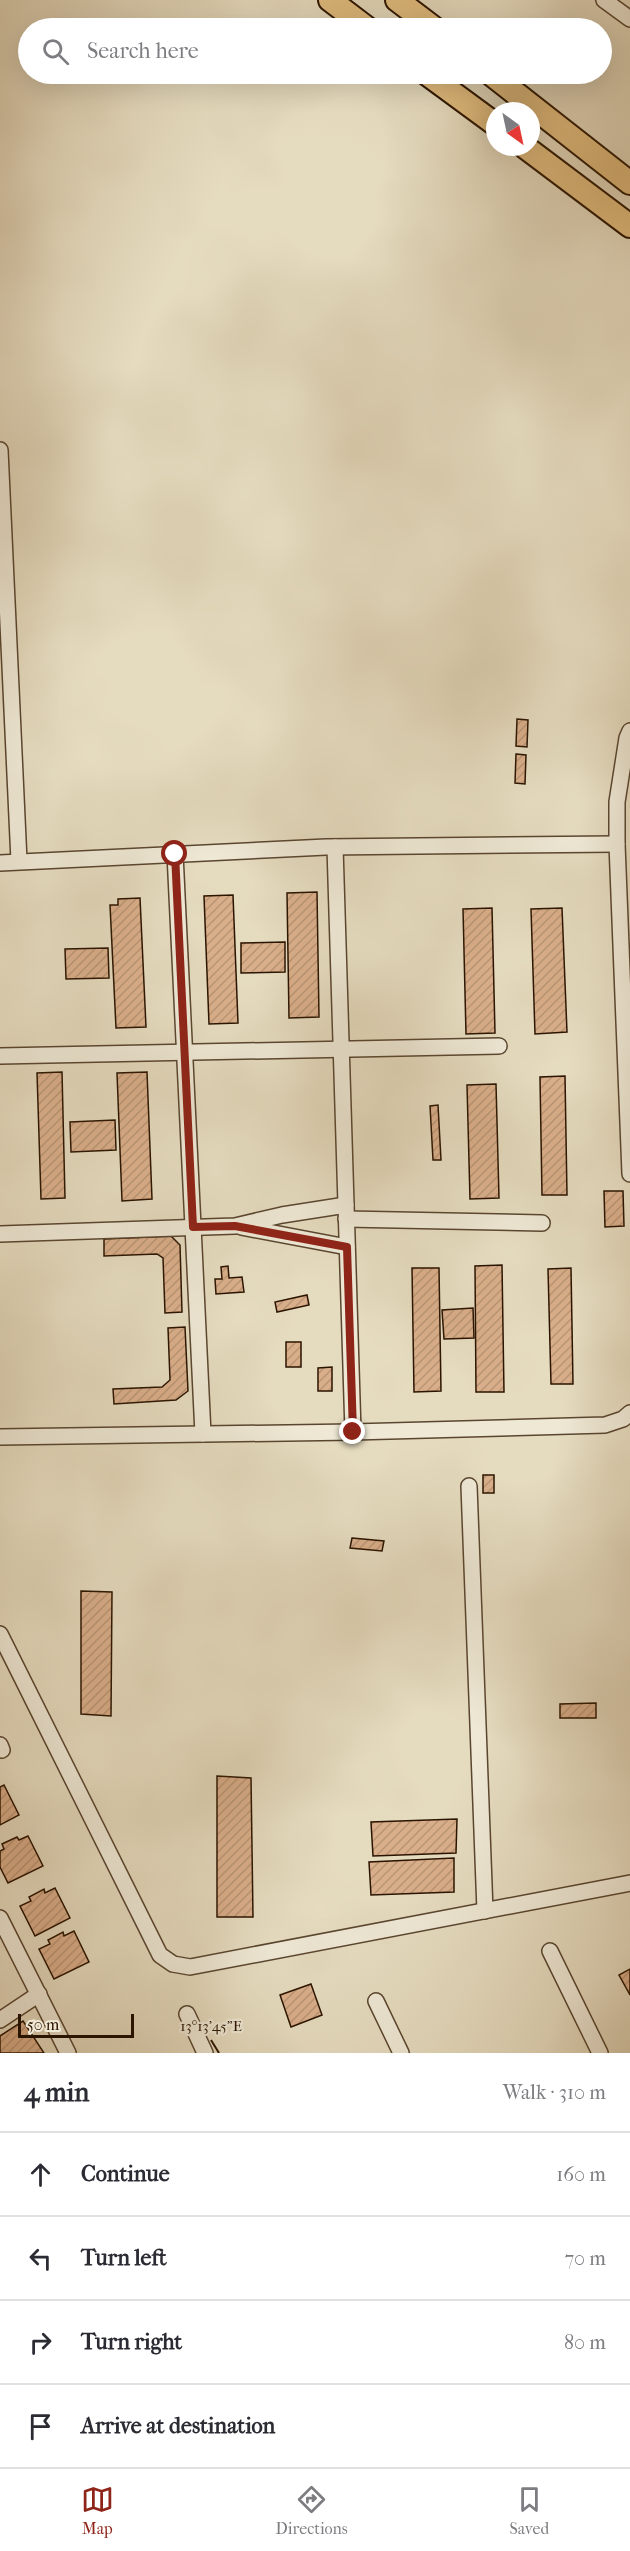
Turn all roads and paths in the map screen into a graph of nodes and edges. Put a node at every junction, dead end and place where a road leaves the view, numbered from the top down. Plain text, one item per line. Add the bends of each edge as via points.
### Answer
1 (330, 0) edge
2 (398, 0) edge
3 (604, 0) edge
4 (354, 18) edge
5 (421, 18) edge
6 (630, 20) edge
7 (441, 84) edge
8 (504, 84) edge
9 (486, 117) edge
10 (537, 156) edge
11 (630, 183) edge
12 (630, 226) edge
13 (0, 450) edge
14 (630, 731) edge
15 (624, 802) edge
16 (617, 844) junction
17 (335, 847) junction
18 (175, 854) junction
19 (19, 861) junction
20 (0, 863) edge
21 (499, 1046) dead end
22 (341, 1050) junction
23 (184, 1053) junction
24 (0, 1056) edge
25 (630, 1174) edge
26 (346, 1212) junction
27 (542, 1223) dead end
28 (235, 1226) junction
29 (193, 1227) junction
30 (0, 1234) edge
31 (347, 1247) junction
32 (630, 1413) edge
33 (353, 1432) junction
34 (203, 1434) junction
35 (0, 1437) edge
36 (469, 1486) dead end
37 (0, 1634) edge
38 (630, 1884) edge
39 (484, 1911) junction
40 (0, 1918) edge
41 (550, 1951) dead end
42 (39, 1994) junction
43 (376, 2001) dead end
44 (187, 2014) dead end
45 (0, 2020) edge
46 (68, 2053) edge
47 (205, 2053) edge
48 (401, 2053) edge
49 (600, 2053) edge

1 - 4 highway
2 - 5 highway
3 - 6 street
7 - 9 highway
8 - 11 highway
10 - 12 highway
13 - 19 street
14 - 15 street
15 - 16 street
16 - 17 street
16 - 25 street
17 - 18 street
17 - 22 street
18 - 19 street
18 - 23 street
19 - 20 street
21 - 22 street
22 - 23 street
22 - 26 street
23 - 24 street
23 - 29 street
26 - 27 street
26 - 28 street via 282,1215
26 - 31 street
28 - 29 street
28 - 31 street
29 - 30 street
29 - 34 street
31 - 33 street
32 - 33 street via 605,1425
33 - 34 street
34 - 35 street
36 - 39 street
37 - 39 street via 163,1959 190,1967
38 - 39 street
40 - 42 street
41 - 49 street
42 - 45 street
42 - 46 street
43 - 48 street
44 - 47 street

